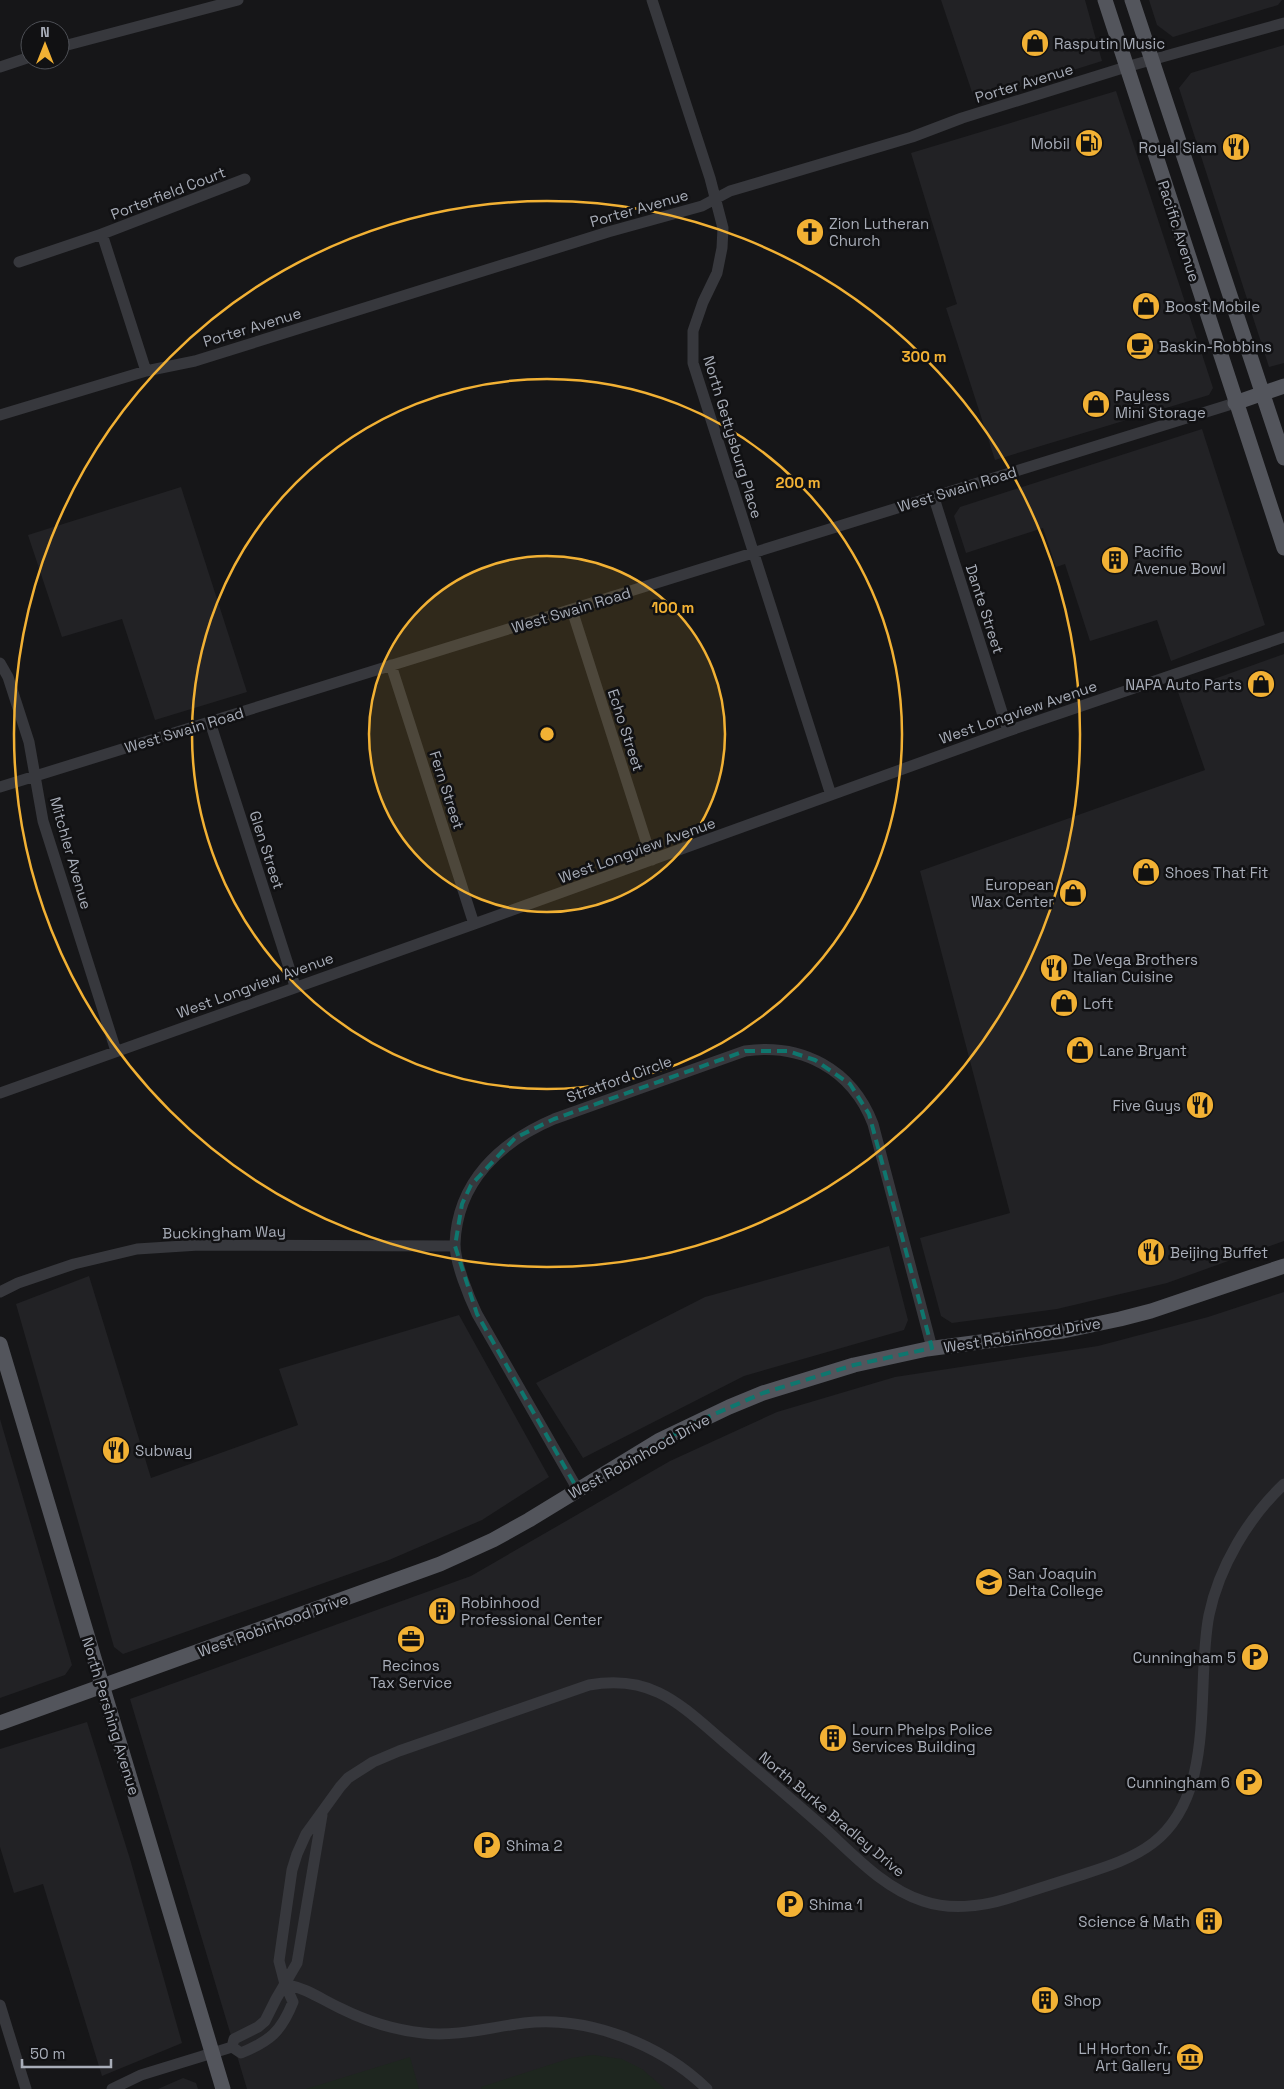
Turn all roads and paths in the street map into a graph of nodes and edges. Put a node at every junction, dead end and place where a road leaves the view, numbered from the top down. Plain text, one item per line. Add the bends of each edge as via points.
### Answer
1 (238, 0) edge
2 (652, 0) edge
3 (1105, 0) edge
4 (1132, 0) edge
5 (1284, 23) edge
6 (70, 44) edge
7 (20, 60) edge
8 (1152, 61) junction
9 (0, 67) edge
10 (1126, 67) junction
11 (245, 179) dead end
12 (715, 199) junction
13 (102, 234) junction
14 (19, 262) dead end
15 (146, 371) junction
16 (1284, 386) edge
17 (1262, 394) junction
18 (1235, 403) junction
19 (0, 415) edge
20 (1284, 458) edge
21 (934, 498) junction
22 (1284, 547) edge
23 (753, 554) junction
24 (572, 610) junction
25 (1284, 637) edge
26 (0, 663) edge
27 (391, 666) junction
28 (210, 722) junction
29 (1008, 730) junction
30 (35, 776) junction
31 (0, 787) edge
32 (831, 795) junction
33 (652, 860) junction
34 (474, 924) junction
35 (295, 986) junction
36 (116, 1051) junction
37 (0, 1093) edge
38 (455, 1246) junction
39 (1284, 1266) edge
40 (0, 1292) edge
41 (0, 1344) edge
42 (932, 1348) junction
43 (1284, 1484) edge
44 (578, 1490) junction
45 (102, 1686) junction
46 (0, 1723) edge
47 (323, 1812) junction
48 (285, 1984) junction
49 (0, 2005) edge
50 (232, 2047) junction
51 (212, 2052) junction
52 (26, 2089) edge
53 (112, 2089) edge
54 (222, 2089) edge
55 (707, 2089) edge

1 - 6 street
2 - 12 street, North Gettysburg Place
3 - 10 main road, Pacific Avenue
4 - 8 main road
5 - 8 street, Porter Avenue
7 - 9 street
8 - 10 street, Porter Avenue
8 - 17 main road
10 - 12 street, Porter Avenue via 962,118 912,137 730,191
10 - 18 main road, Pacific Avenue
11 - 13 street, Porterfield Court
12 - 15 street, Porter Avenue via 702,206 195,360
12 - 23 street, North Gettysburg Place via 723,228 722,248 717,273 693,331 692,355
13 - 14 street, Porterfield Court
13 - 15 street, Porterfield Court
15 - 19 street, Porter Avenue
16 - 17 main road, West Swain Road
17 - 18 main road, West Swain Road
17 - 20 main road
18 - 21 street, West Swain Road
18 - 22 main road, Pacific Avenue
21 - 23 street, West Swain Road
21 - 29 street, Dante Street
23 - 24 street, West Swain Road
23 - 32 street, North Gettysburg Place
24 - 27 street, West Swain Road
24 - 33 street, Echo Street
25 - 29 street, West Longview Avenue
26 - 30 street, Mitchler Avenue via 8,677 29,742
27 - 28 street, West Swain Road
27 - 34 street, Fern Street
28 - 30 street, West Swain Road
28 - 35 street, Glen Street
29 - 32 street, West Longview Avenue
30 - 31 street, West Swain Road
30 - 36 street, Mitchler Avenue via 42,821
32 - 33 street, West Longview Avenue
33 - 34 street, West Longview Avenue
34 - 35 street, West Longview Avenue
35 - 36 street, West Longview Avenue
36 - 37 street, West Longview Avenue
38 - 40 street, Buckingham Way via 199,1245 137,1249 74,1264
38 - 42 street, Stratford Circle via 462,1204 471,1185 503,1148 529,1130 554,1118 745,1052 759,1049 788,1051 816,1060 839,1074 859,1096 869,1114
38 - 44 street, Stratford Circle via 466,1289 477,1314
39 - 42 main road, West Robinhood Drive via 1120,1319 1063,1331
41 - 45 main road, North Pershing Avenue
42 - 44 main road, West Robinhood Drive via 854,1364 763,1393 660,1440
43 - 47 street, North Burke Bradley Drive via 1248,1527 1215,1595 1207,1629 1197,1759 1192,1785 1183,1806 1155,1842 1107,1867 984,1905 943,1906 909,1896 882,1880 680,1706 653,1689 627,1682 602,1683 567,1692 382,1758 348,1778 332,1795
44 - 45 main road, West Robinhood Drive via 493,1540 440,1564
45 - 46 main road, West Robinhood Drive
45 - 51 main road, North Pershing Avenue
47 - 48 street, North Burke Bradley Drive via 297,1963
47 - 48 street, North Burke Bradley Drive via 306,1834 292,1870 279,1961
48 - 50 street, North Burke Bradley Drive via 265,2021 234,2039
48 - 50 street, North Burke Bradley Drive via 293,2002 275,2033 262,2044 241,2053
48 - 55 street via 303,1988 340,2008 400,2030 424,2033 479,2031 526,2022 554,2022 617,2034 662,2054
49 - 52 street
50 - 51 street, North Burke Bradley Drive
51 - 53 street, North Burke Bradley Drive via 141,2075
51 - 54 main road, North Pershing Avenue

